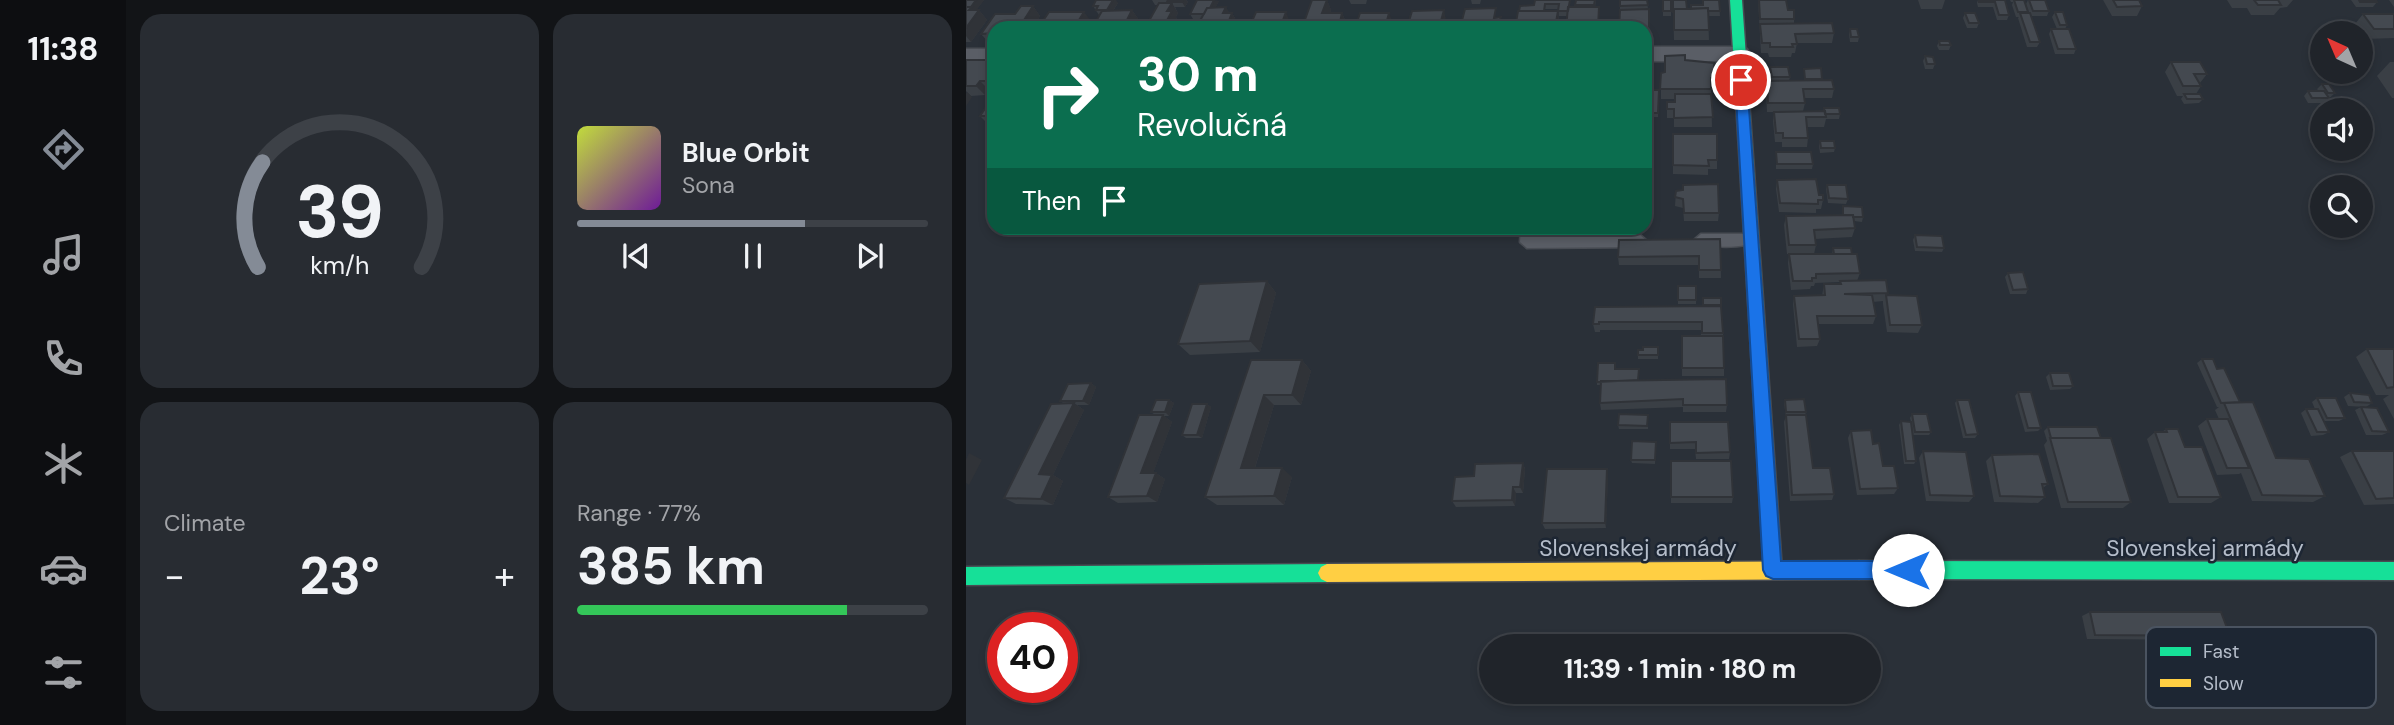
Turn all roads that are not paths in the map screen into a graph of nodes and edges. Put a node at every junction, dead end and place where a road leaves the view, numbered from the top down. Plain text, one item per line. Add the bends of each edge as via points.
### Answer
1 (1736, 0) edge
2 (1652, 54) edge
3 (1739, 54) junction
4 (966, 56) edge
5 (987, 56) edge
6 (1528, 235) edge
7 (1751, 240) junction
8 (1652, 241) edge
9 (1680, 241) edge
10 (1773, 570) junction
11 (2394, 571) edge
12 (966, 576) edge

1 - 3 street
2 - 3 street
3 - 7 street
4 - 5 street
6 - 8 lane via 1527,242
7 - 9 lane
7 - 10 street
10 - 11 street, Slovenskej armády
10 - 12 street, Slovenskej armády

